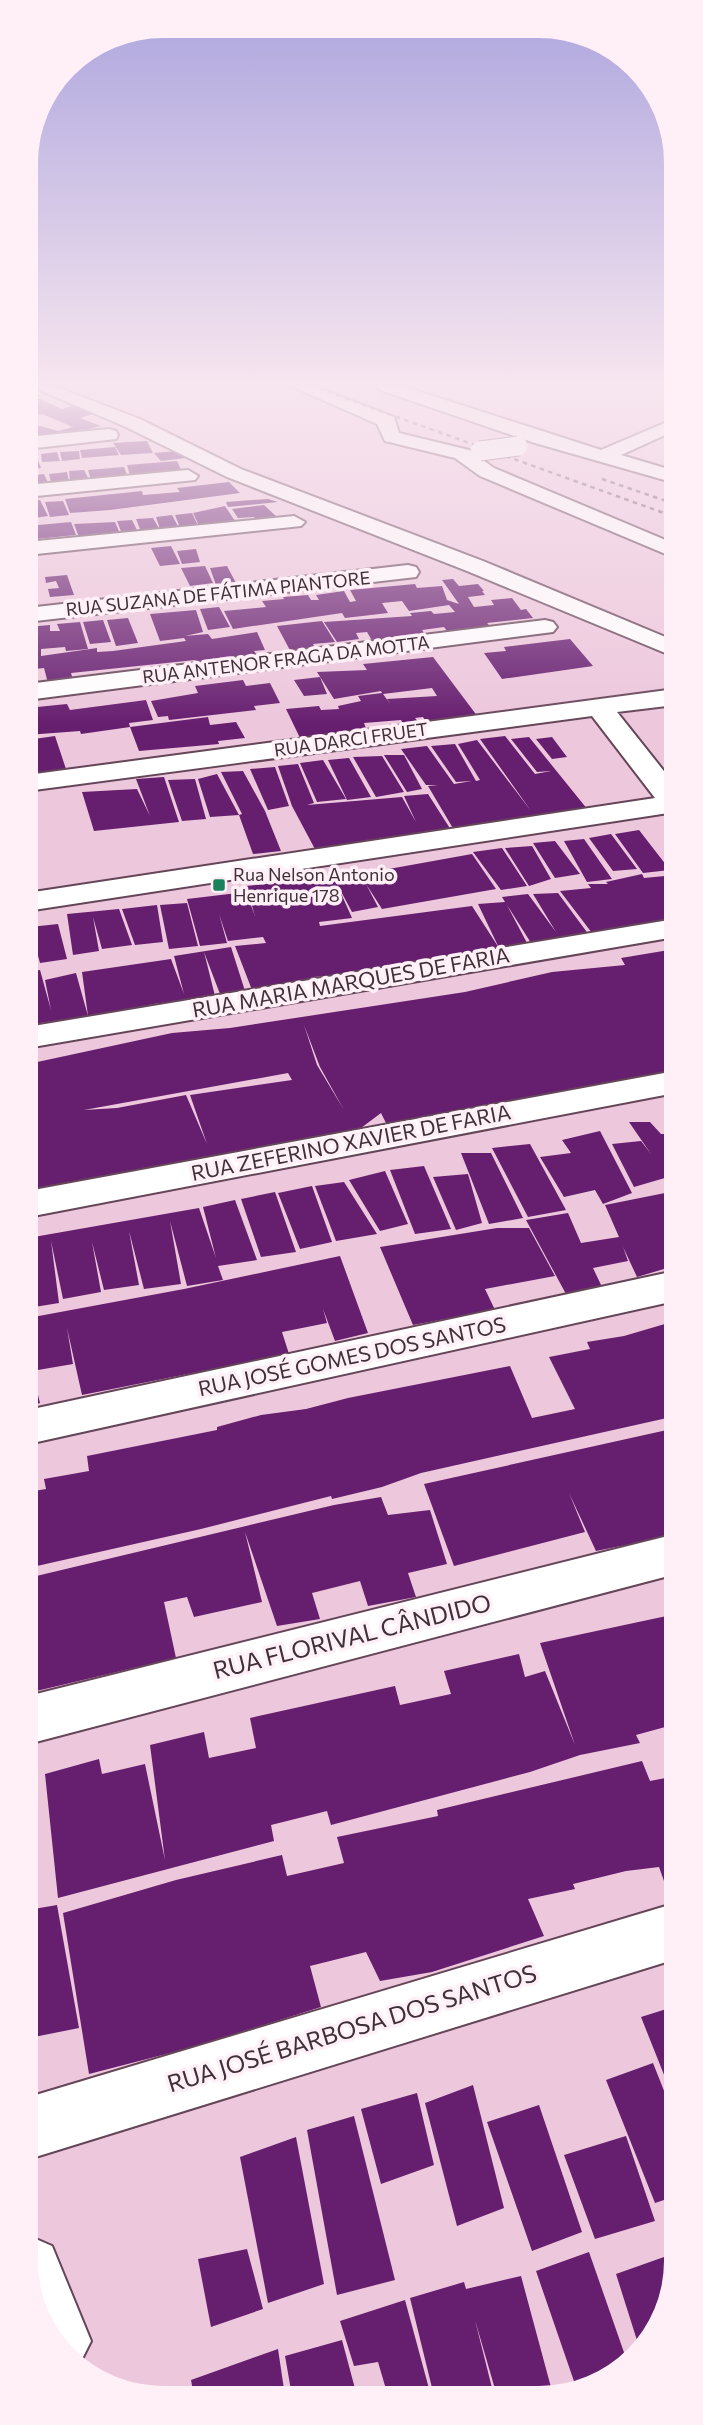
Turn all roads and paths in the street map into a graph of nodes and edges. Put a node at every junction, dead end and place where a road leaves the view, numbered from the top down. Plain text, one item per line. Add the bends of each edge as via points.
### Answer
1 (299, 499) edge
2 (551, 499) edge
3 (313, 505) junction
4 (342, 516) junction
5 (294, 522) junction
6 (664, 547) edge
7 (39, 548) edge
8 (448, 555) junction
9 (475, 566) junction
10 (408, 572) junction
11 (570, 607) junction
12 (39, 614) edge
13 (602, 620) junction
14 (545, 627) junction
15 (664, 645) edge
16 (39, 691) edge
17 (664, 698) edge
18 (598, 706) junction
19 (39, 781) edge
20 (664, 790) edge
21 (664, 806) edge
22 (39, 900) edge
23 (664, 930) edge
24 (39, 1036) edge
25 (664, 1084) edge
26 (39, 1202) edge
27 (664, 1289) edge
28 (38, 1425) edge
29 (664, 1557) edge
30 (38, 1717) edge
31 (664, 1935) edge
32 (38, 2125) edge

1 - 3 street
2 - 6 street
3 - 4 street
3 - 5 street
4 - 5 street
4 - 8 street
5 - 7 street
8 - 9 street
8 - 10 street, RUA SUZANA DE FÁTIMA PIANTORE
9 - 10 street, RUA SUZANA DE FÁTIMA PIANTORE
9 - 11 street
10 - 12 street, RUA SUZANA DE FÁTIMA PIANTORE
11 - 13 street
11 - 14 street
13 - 14 street, RUA ANTENOR FRAGA DA MOTTA
13 - 15 street
14 - 16 street, RUA ANTENOR FRAGA DA MOTTA
17 - 18 street, RUA DARCI FRUET
18 - 19 street, RUA DARCI FRUET
18 - 20 street
21 - 22 street
23 - 24 street, RUA MARIA MARQUES DE FARIA
25 - 26 street, RUA ZEFERINO XAVIER DE FARIA
27 - 28 street, RUA JOSÉ GOMES DOS SANTOS
29 - 30 street, RUA FLORIVAL CÂNDIDO
31 - 32 street, RUA JOSÉ BARBOSA DOS SANTOS

